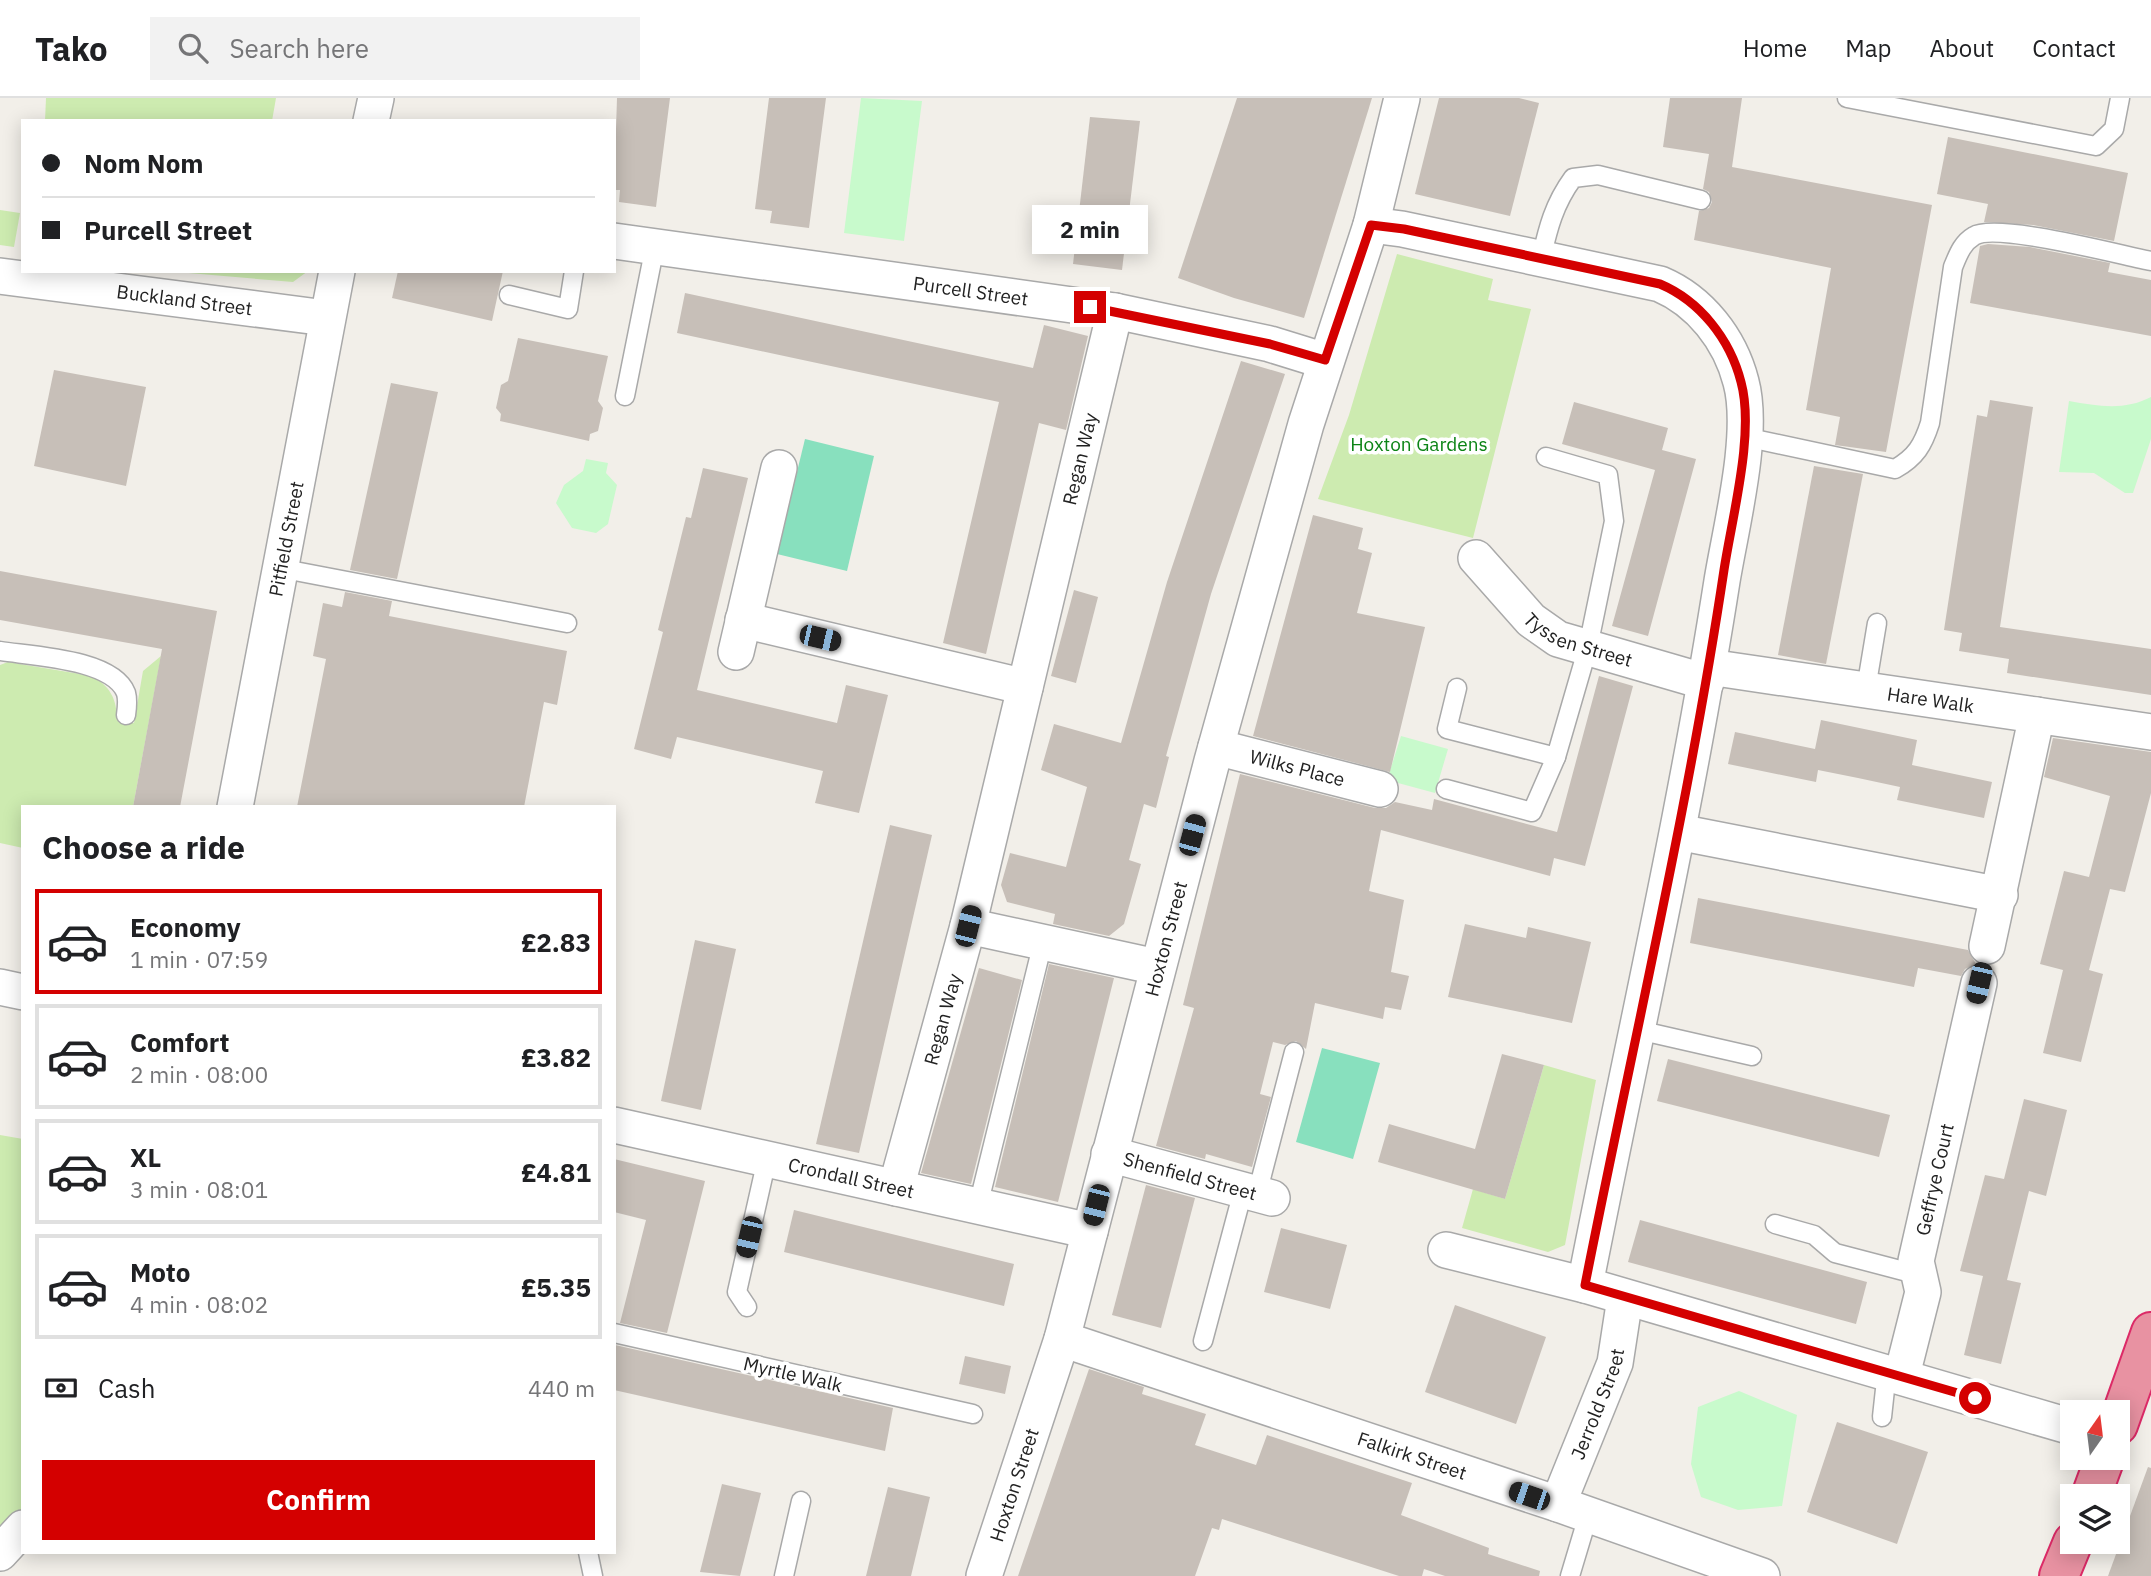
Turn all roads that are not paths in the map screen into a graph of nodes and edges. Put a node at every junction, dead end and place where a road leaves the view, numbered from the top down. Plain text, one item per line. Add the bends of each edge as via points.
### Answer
1 (376, 98) edge
2 (1402, 98) edge
3 (1847, 98) edge
4 (2120, 98) edge
5 (371, 119) edge
6 (1701, 200) dead end
7 (1371, 225) junction
8 (616, 241) edge
9 (655, 247) junction
10 (1541, 259) junction
11 (2151, 261) edge
12 (337, 273) edge
13 (574, 273) edge
14 (0, 276) edge
15 (509, 295) dead end
16 (1115, 311) junction
17 (326, 318) junction
18 (1325, 360) junction
19 (625, 396) dead end
20 (1745, 437) junction
21 (1546, 457) dead end
22 (779, 468) dead end
23 (1476, 558) dead end
24 (279, 568) junction
25 (567, 623) dead end
26 (1877, 623) dead end
27 (1588, 648) junction
28 (0, 651) edge
29 (1707, 674) junction
30 (1025, 687) junction
31 (1457, 688) dead end
32 (1866, 689) junction
33 (126, 715) dead end
34 (2037, 715) junction
35 (2151, 732) edge
36 (1216, 747) junction
37 (1556, 757) junction
38 (1380, 789) dead end
39 (1446, 789) dead end
40 (235, 805) edge
41 (1678, 832) junction
42 (2000, 895) junction
43 (968, 926) junction
44 (1043, 942) junction
45 (1987, 946) dead end
46 (1157, 967) junction
47 (1979, 983) dead end
48 (0, 987) edge
49 (21, 992) edge
50 (1638, 1030) junction
51 (1294, 1052) dead end
52 (1752, 1056) dead end
53 (616, 1125) edge
54 (1109, 1154) junction
55 (767, 1159) junction
56 (896, 1188) junction
57 (1257, 1194) junction
58 (978, 1206) junction
59 (1776, 1224) dead end
60 (1090, 1231) junction
61 (1446, 1250) dead end
62 (1919, 1275) junction
63 (1585, 1285) junction
64 (1625, 1298) junction
65 (747, 1307) dead end
66 (2151, 1332) edge
67 (616, 1333) edge
68 (1062, 1339) junction
69 (1203, 1340) dead end
70 (1894, 1373) junction
71 (2127, 1400) edge
72 (973, 1414) dead end
73 (1882, 1417) dead end
74 (2060, 1423) edge
75 (801, 1501) dead end
76 (1573, 1510) junction
77 (21, 1530) edge
78 (0, 1553) edge
79 (588, 1554) edge
80 (2068, 1554) edge
81 (593, 1576) edge
82 (784, 1576) edge
83 (985, 1576) edge
84 (1570, 1576) edge
85 (1762, 1576) edge
86 (2059, 1576) edge

1 - 5 street
2 - 7 street, Hoxton Street
3 - 4 lane via 2096,146 2114,129
6 - 10 lane via 1598,175 1573,178 1549,220
7 - 10 street
7 - 18 street, Hoxton Street
8 - 9 street, Purcell Street
9 - 16 street, Purcell Street
9 - 19 lane
10 - 20 street via 1660,284 1681,293 1705,315 1726,346 1742,383
11 - 20 lane via 2005,231 1976,234 1963,245 1953,267 1930,423 1912,459 1895,469
12 - 17 street, Pitfield Street
13 - 15 lane via 568,309
14 - 17 street, Buckland Street
16 - 18 street, Purcell Street
16 - 30 street, Regan Way
17 - 24 street, Pitfield Street
18 - 36 street, Hoxton Street
20 - 29 street
21 - 27 lane via 1608,475 1614,521
22 - 30 street via 739,636
23 - 27 street, Tyssen Street via 1531,620 1558,639
24 - 25 lane
24 - 40 street, Pitfield Street
26 - 32 lane
27 - 29 street, Tyssen Street
27 - 37 lane
28 - 33 lane via 96,667 113,677 126,693
29 - 32 street, Hare Walk
29 - 41 street
30 - 43 street, Regan Way
31 - 37 lane via 1447,729
32 - 34 street, Hare Walk
34 - 35 street, Hare Walk
34 - 42 street
36 - 38 street, Wilks Place
36 - 46 street, Hoxton Street
37 - 39 lane via 1532,812
41 - 42 street
41 - 50 street
42 - 45 street
43 - 44 street
43 - 56 street, Regan Way
44 - 46 street
44 - 58 lane
46 - 54 street, Hoxton Street
47 - 62 street, Geffrye Court via 1916,1261
48 - 49 street
50 - 52 lane
50 - 63 street
51 - 57 lane
53 - 55 street, Crondall Street
54 - 57 street, Shenfield Street
54 - 60 street, Hoxton Street
55 - 56 street, Crondall Street
55 - 65 lane via 737,1293
56 - 58 street, Crondall Street
57 - 69 lane
58 - 60 street, Crondall Street
59 - 62 lane via 1814,1235 1835,1253
60 - 68 street, Hoxton Street
61 - 63 street
62 - 70 street, Geffrye Court via 1923,1292
63 - 64 street
64 - 70 street
64 - 76 street, Jerrold Street via 1615,1363
66 - 71 highway
67 - 72 lane, Myrtle Walk
68 - 76 street, Falkirk Street
68 - 83 street, Hoxton Street
70 - 73 lane
70 - 74 street
75 - 82 lane
76 - 84 lane
76 - 85 street, Falkirk Street
77 - 78 street
79 - 81 lane
80 - 86 highway

